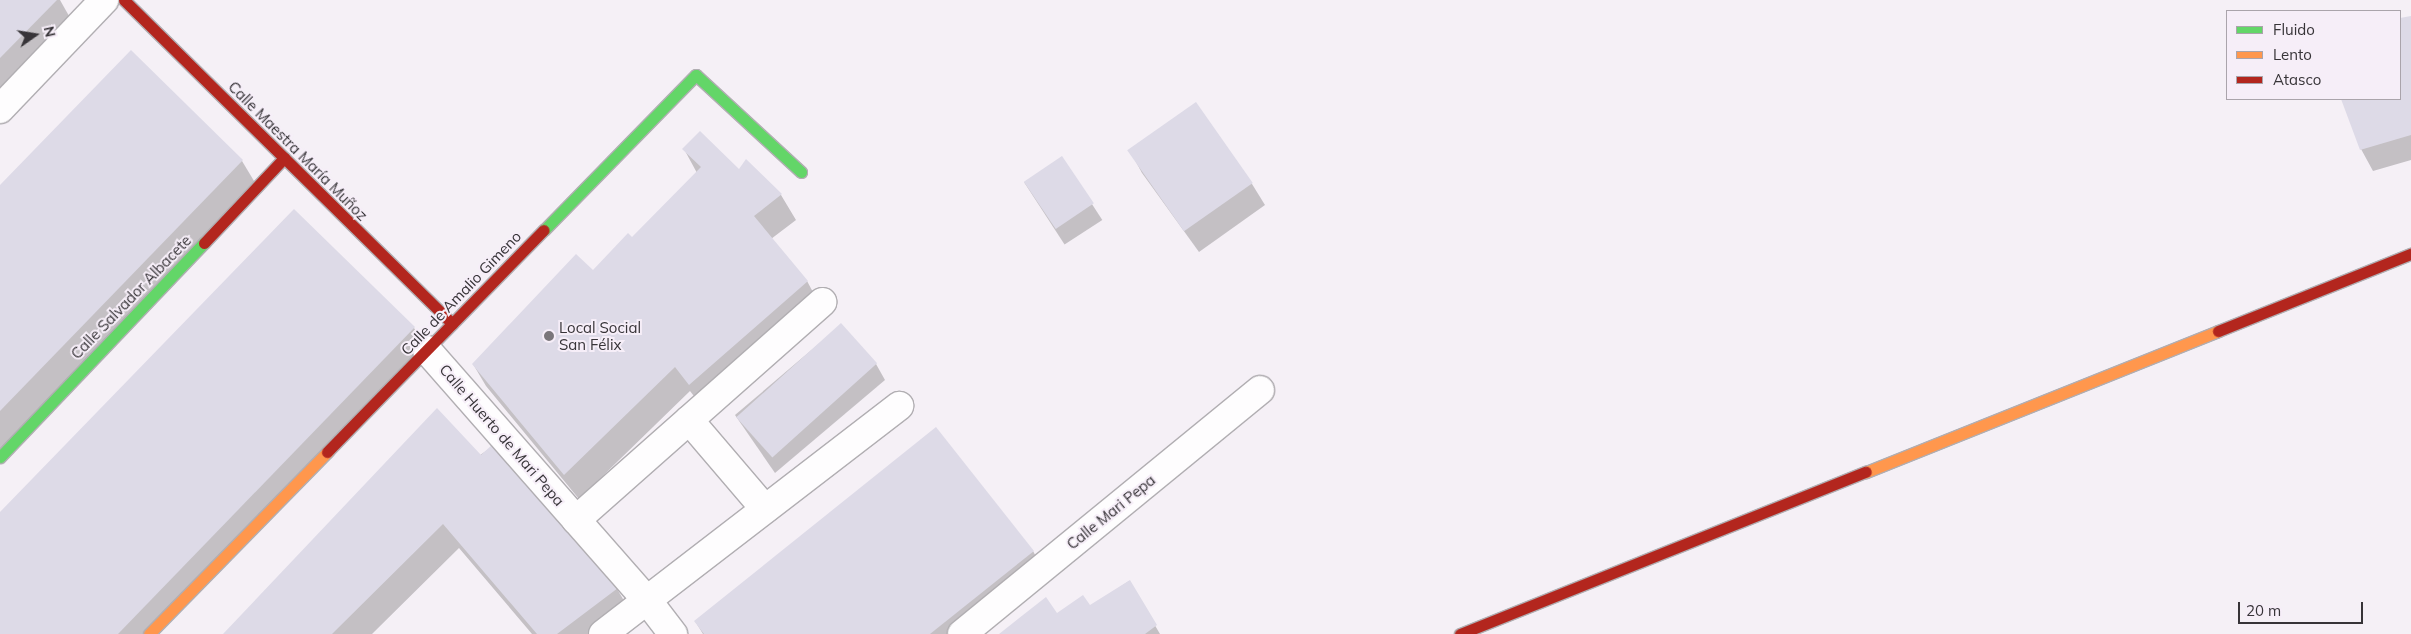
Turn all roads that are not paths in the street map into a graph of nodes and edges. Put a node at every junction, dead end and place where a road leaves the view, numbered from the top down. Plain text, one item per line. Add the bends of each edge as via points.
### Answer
1 (104, 0) edge
2 (124, 0) edge
3 (0, 109) edge
4 (284, 158) junction
5 (801, 172) dead end
6 (2411, 254) edge
7 (822, 302) dead end
8 (452, 324) junction
9 (427, 350) junction
10 (1260, 390) dead end
11 (899, 406) dead end
12 (689, 420) junction
13 (0, 457) edge
14 (765, 509) junction
15 (576, 520) junction
16 (647, 600) junction
17 (149, 634) edge
18 (603, 634) edge
19 (673, 634) edge
20 (962, 634) edge
21 (1460, 634) edge

1 - 3 street
2 - 4 street, Calle Maestra María Muñoz
4 - 8 street, Calle Maestra María Muñoz
4 - 13 street, Calle Salvador Albacete
5 - 8 street, Calle de Amalio Gimeno via 696,75
6 - 21 street
7 - 12 street, Calle Huerto de Mari Pepa
8 - 9 street, Calle de Amalio Gimeno
9 - 15 street, Calle Huerto de Mari Pepa
9 - 17 street, Calle de Amalio Gimeno
10 - 20 street, Calle Mari Pepa
11 - 14 street
12 - 14 street
12 - 15 street, Calle Huerto de Mari Pepa
14 - 16 street
15 - 16 street, Calle Huerto de Mari Pepa
16 - 18 street
16 - 19 street, Calle Huerto de Mari Pepa

